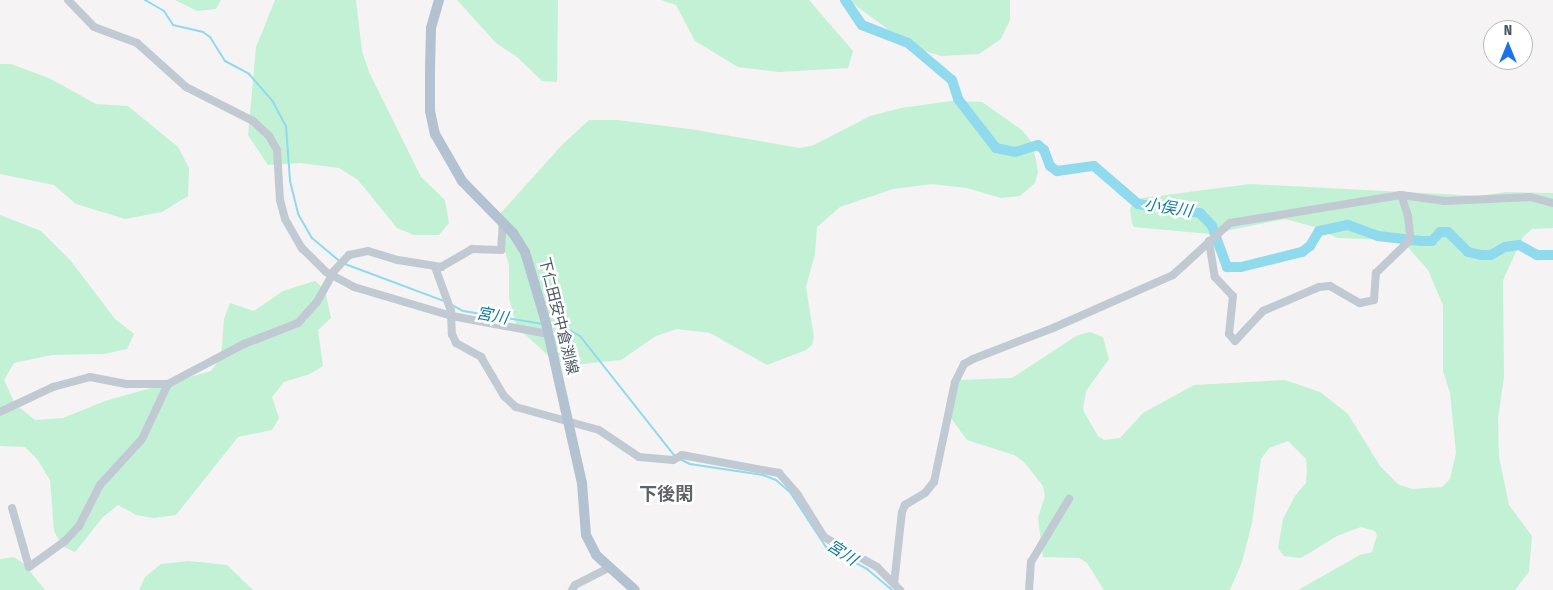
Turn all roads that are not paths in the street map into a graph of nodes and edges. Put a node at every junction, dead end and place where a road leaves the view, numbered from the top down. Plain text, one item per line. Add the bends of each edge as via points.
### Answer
1 (68, 0) edge
2 (439, 0) edge
3 (1401, 195) junction
4 (1553, 204) edge
5 (503, 224) junction
6 (1209, 241) junction
7 (435, 267) junction
8 (333, 273) junction
9 (451, 313) junction
10 (547, 327) junction
11 (168, 384) junction
12 (0, 412) edge
13 (568, 423) junction
14 (1068, 498) dead end
15 (12, 508) dead end
16 (609, 568) junction
17 (898, 588) edge
18 (572, 590) edge
19 (635, 590) edge
20 (1029, 590) edge

1 - 8 street via 94,27 137,43 186,87 246,117 269,136 277,150 280,200 285,219 302,248
2 - 5 main road, 下仁田安中倉渕線 via 432,28 430,70 430,110 435,134 462,182
3 - 4 street via 1445,201 1530,197
3 - 6 street via 1230,223
3 - 6 street via 1410,235 1408,242 1376,273 1374,300 1357,302 1330,286 1319,287 1263,311 1235,341 1229,334 1233,296 1215,277
5 - 7 street via 501,250 472,249 446,265
5 - 10 main road, 下仁田安中倉渕線 via 525,252
6 - 17 street via 1182,269 1157,284 964,364 949,405 934,482 925,493 905,505 902,512
7 - 8 street via 426,262 398,260 368,251 349,255
7 - 9 street
8 - 9 street via 354,286
8 - 11 street via 317,302 298,323 244,344
9 - 10 street
9 - 13 street via 456,343 481,357 504,396 516,407
10 - 13 main road, 下仁田安中倉渕線
11 - 12 street via 127,384 90,378 53,388
11 - 15 street via 142,439 100,485 79,526 65,541 29,567
13 - 16 main road, 下仁田安中倉渕線 via 582,483 586,535 596,555
13 - 17 street via 609,435 639,457 755,466 779,473 798,495 824,537 877,568
14 - 20 street via 1031,562
16 - 18 street via 575,585
16 - 19 main road, 下仁田安中倉渕線

